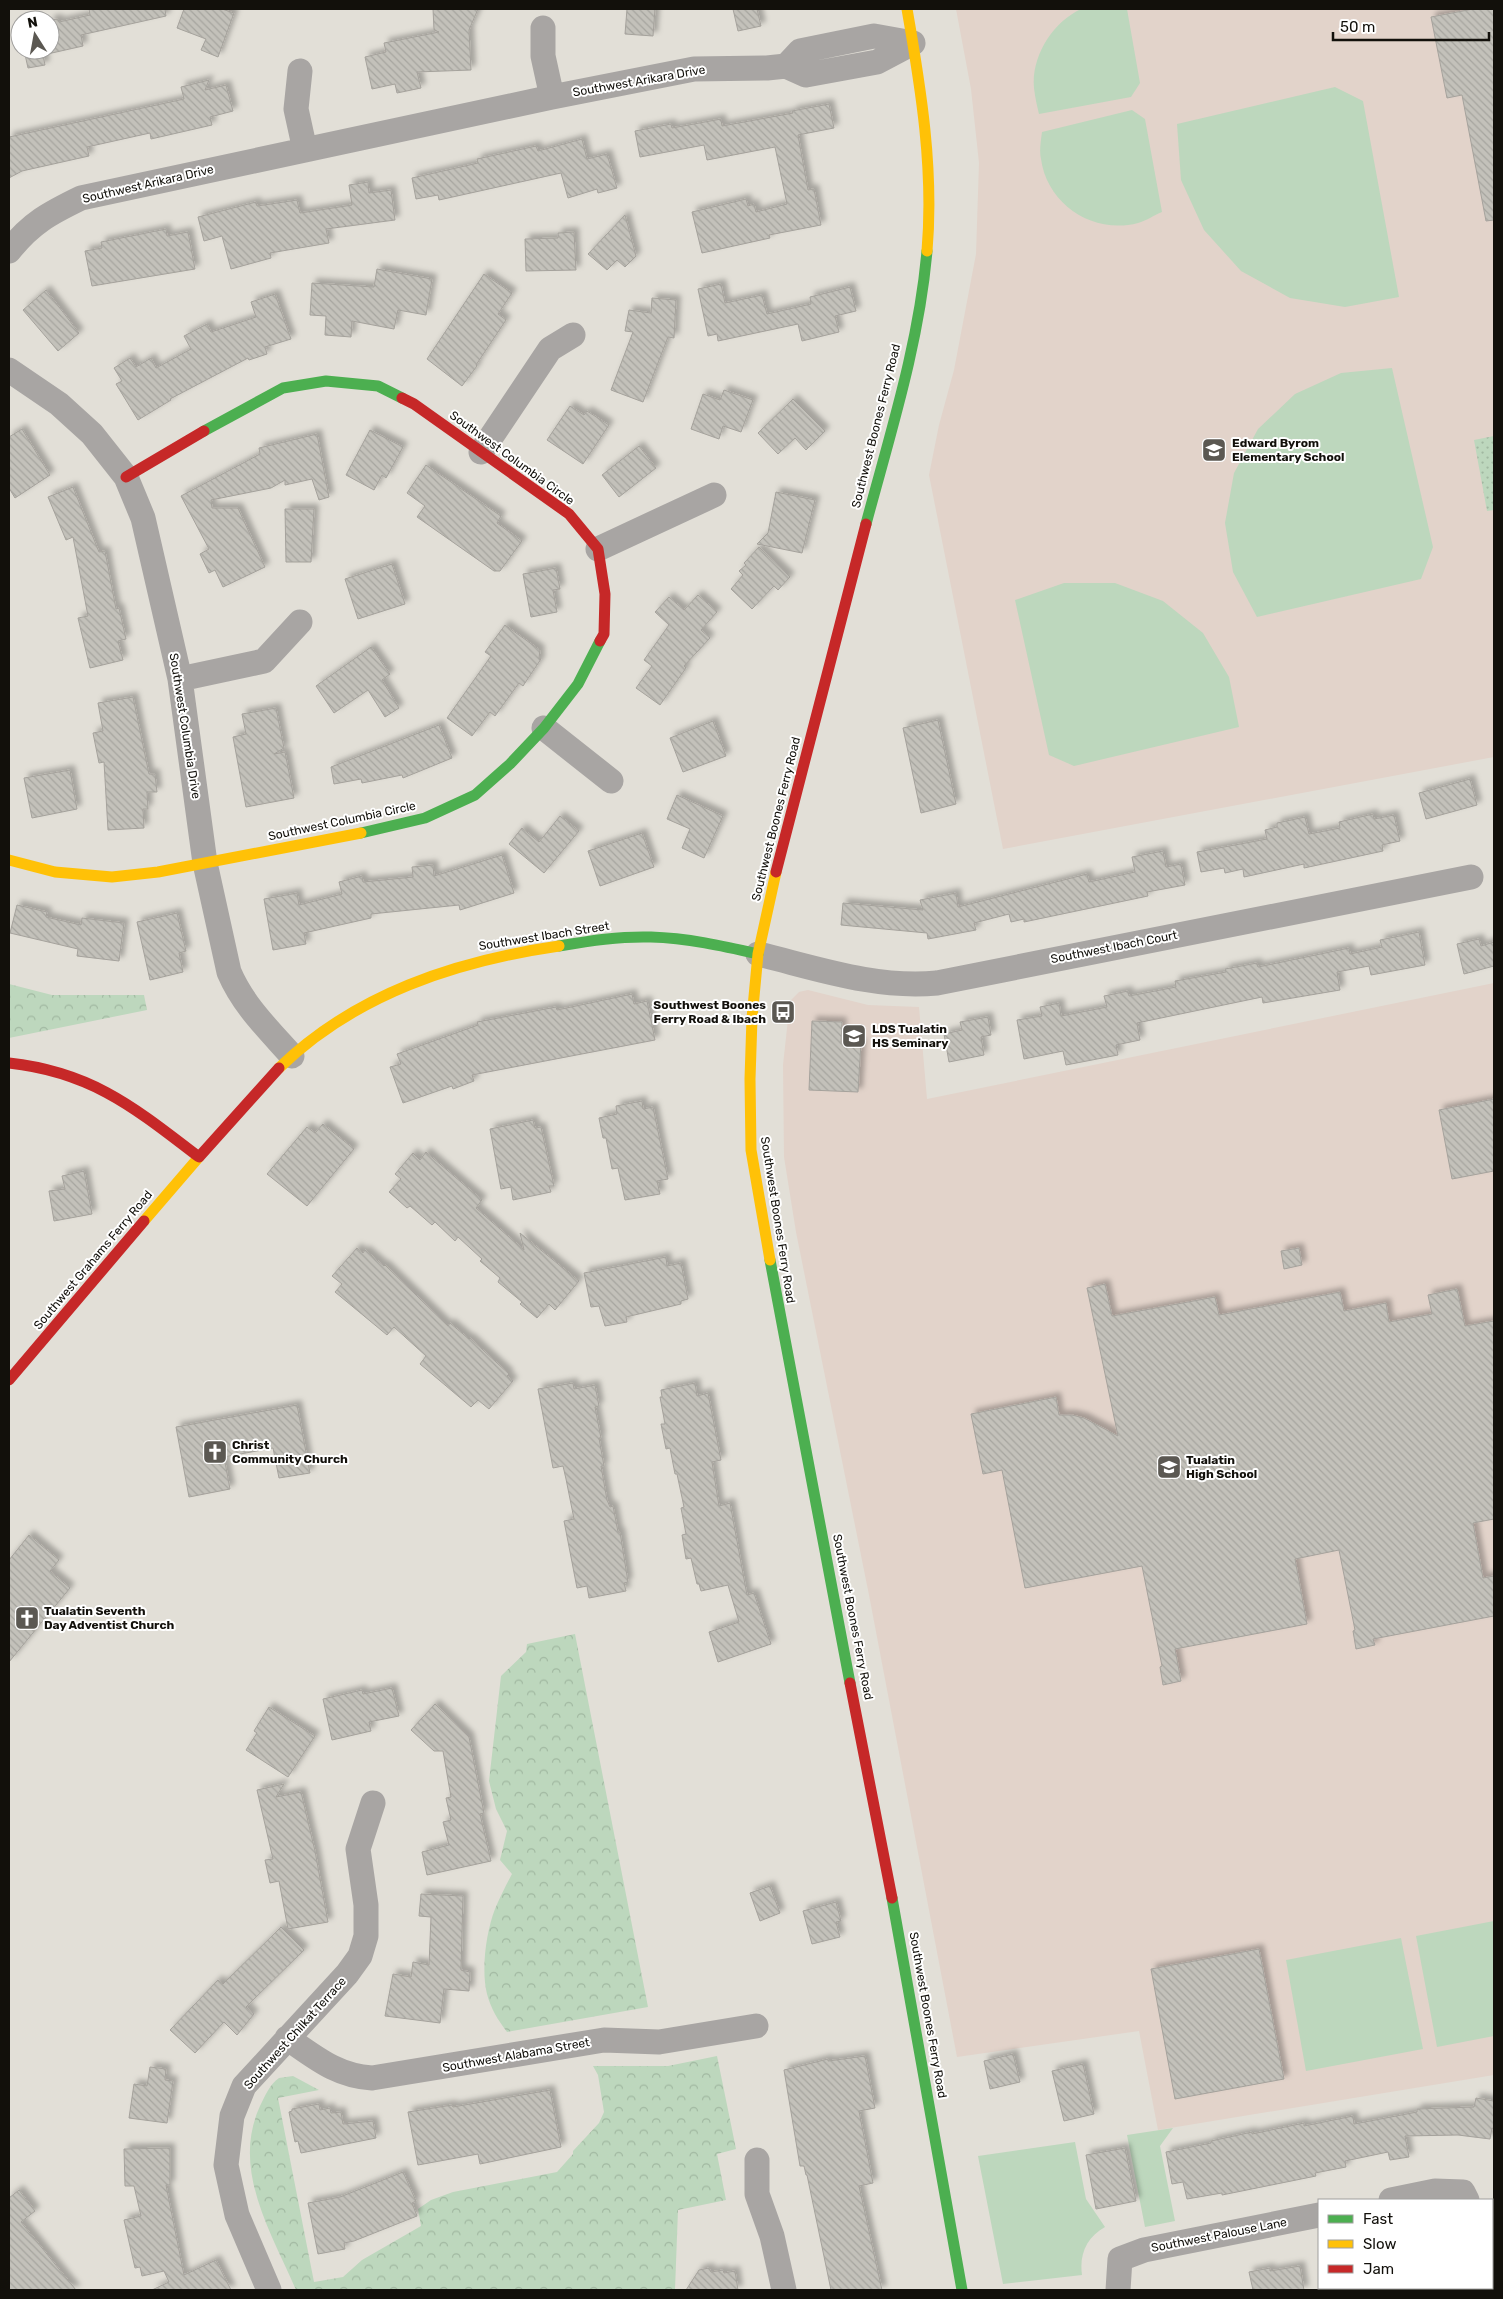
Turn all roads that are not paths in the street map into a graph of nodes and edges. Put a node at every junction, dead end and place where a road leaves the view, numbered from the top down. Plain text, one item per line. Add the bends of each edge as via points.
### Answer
1 (907, 9) edge
2 (543, 28) dead end
3 (913, 43) junction
4 (300, 71) dead end
5 (552, 97) junction
6 (304, 150) junction
7 (9, 251) edge
8 (573, 335) dead end
9 (9, 370) edge
10 (481, 452) junction
11 (126, 477) junction
12 (714, 495) dead end
13 (598, 549) junction
14 (300, 622) dead end
15 (180, 678) junction
16 (544, 728) junction
17 (611, 781) dead end
18 (9, 860) edge
19 (205, 863) junction
20 (1471, 877) dead end
21 (758, 954) junction
22 (292, 1056) junction
23 (9, 1063) edge
24 (199, 1157) junction
25 (9, 1380) edge
26 (373, 1804) dead end
27 (756, 2026) dead end
28 (287, 2038) junction
29 (757, 2160) dead end
30 (1464, 2196) edge
31 (1396, 2199) edge
32 (1318, 2215) edge
33 (269, 2290) edge
34 (784, 2290) edge
35 (962, 2290) edge
36 (1118, 2290) edge

1 - 3 street, Southwest Boones Ferry Road
2 - 5 street via 543,56
3 - 5 street, Southwest Arikara Drive via 874,36 800,51 786,66 694,69
3 - 21 street, Southwest Boones Ferry Road via 930,166 929,232 919,305 904,376 776,870
4 - 6 street via 296,109
5 - 6 street, Southwest Arikara Drive
6 - 7 street, Southwest Arikara Drive via 81,198 45,216
8 - 10 street via 550,349
9 - 11 street, Southwest Columbia Drive via 59,404 92,434
10 - 11 street, Southwest Columbia Circle via 414,404 378,386 326,380 283,388 239,410
10 - 13 street, Southwest Columbia Circle via 569,514
11 - 15 street, Southwest Columbia Drive via 143,518
12 - 13 street
13 - 16 street, Southwest Columbia Circle via 605,594 604,634 578,684
14 - 15 street via 264,661
15 - 19 street, Southwest Columbia Drive
16 - 17 street
16 - 19 street, Southwest Columbia Circle via 475,795 426,818
18 - 19 street, Southwest Columbia Circle via 55,872 112,877
19 - 22 street, Southwest Columbia Drive via 228,972 235,988 251,1011
20 - 21 street, Southwest Ibach Court via 937,983 877,982
21 - 22 street, Southwest Ibach Street via 717,944 637,937 611,938 490,957 427,977 383,996
21 - 35 street, Southwest Boones Ferry Road via 750,1080 751,1150 779,1316 911,1994
22 - 24 street, Southwest Ibach Street via 259,1088
23 - 24 street via 57,1070 90,1082 128,1103
24 - 25 street, Southwest Grahams Ferry Road
26 - 28 street, Southwest Chilkat Terrace via 358,1849 366,1905 366,1936 360,1956
27 - 28 street, Southwest Alabama Street via 659,2042 604,2040 372,2078 340,2072
28 - 33 street, Southwest Chilkat Terrace via 244,2086 232,2116 226,2165 237,2215
29 - 34 street via 757,2194 772,2236
30 - 31 street via 1435,2192
32 - 36 street, Southwest Palouse Lane via 1144,2250 1120,2259

